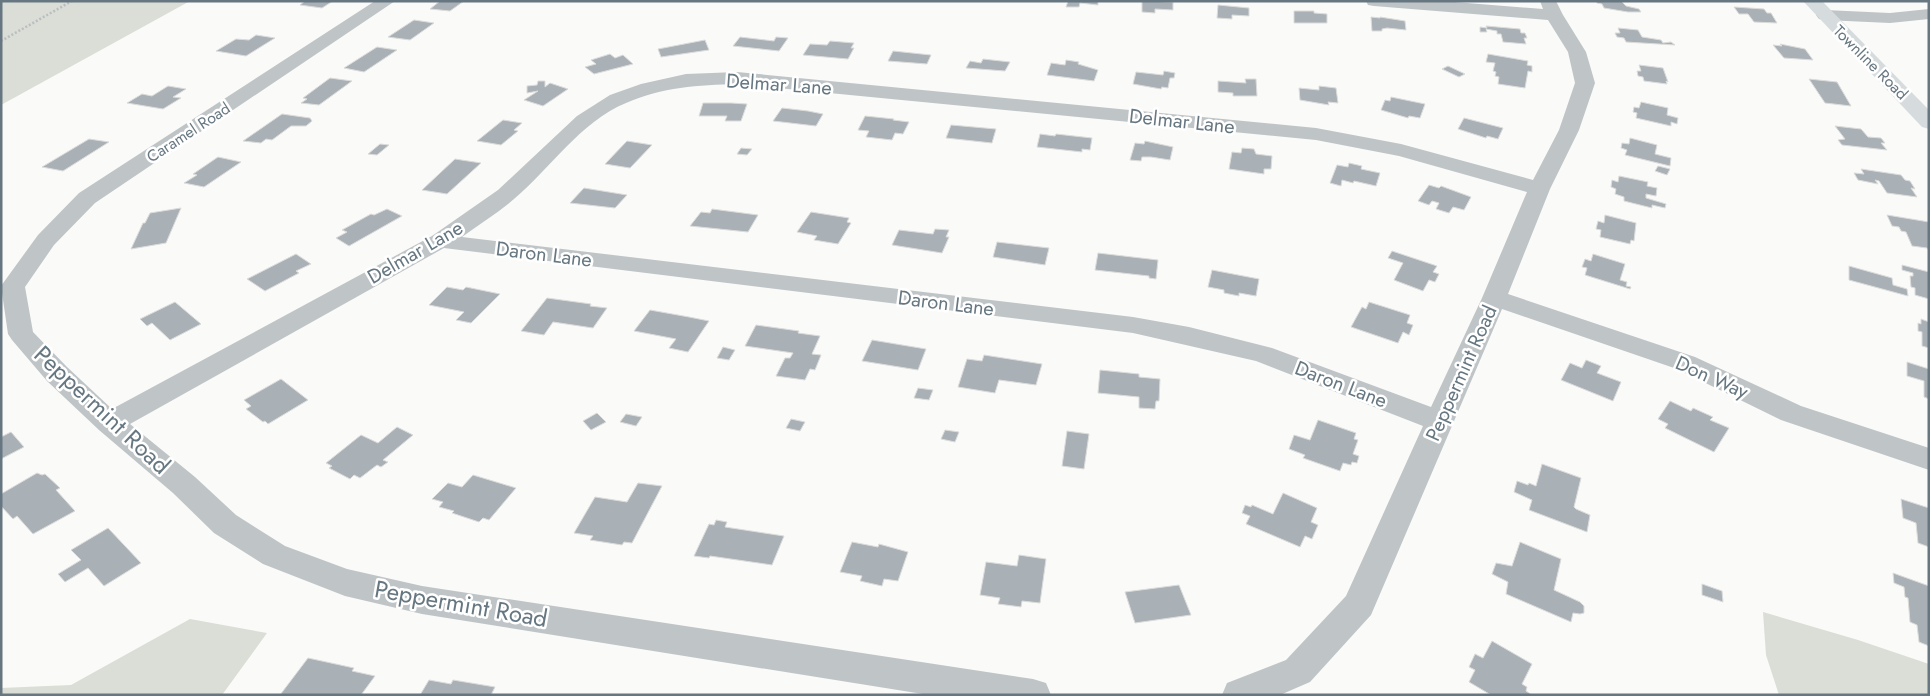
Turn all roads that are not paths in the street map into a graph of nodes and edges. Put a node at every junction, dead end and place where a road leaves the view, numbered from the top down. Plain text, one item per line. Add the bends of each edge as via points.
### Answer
1 (387, 1) edge
2 (1374, 1) edge
3 (1551, 8) edge
4 (1819, 8) edge
5 (1929, 14) edge
6 (1929, 124) edge
7 (1539, 189) junction
8 (440, 242) junction
9 (7, 289) edge
10 (1494, 298) junction
11 (1438, 421) junction
12 (109, 423) junction
13 (1929, 459) edge
14 (1033, 695) edge
15 (1240, 695) edge

1 - 9 street, Caramel Road via 87,198 46,240
2 - 3 street
3 - 7 street, Peppermint Road via 1577,52 1585,83 1568,130
4 - 5 street via 1873,18
4 - 6 main road, Townline Road
7 - 8 street, Delmar Lane via 1362,140 1316,134 737,78 686,80 617,99 584,120 506,195
7 - 10 street, Peppermint Road
8 - 11 street, Daron Lane via 1133,325 1262,354
8 - 12 street, Delmar Lane
9 - 12 street, Peppermint Road via 21,334 57,374
10 - 11 street, Peppermint Road
10 - 13 street, Don Way via 1686,363 1791,413
11 - 15 street, Peppermint Road via 1359,605 1298,671
12 - 14 street, Peppermint Road via 225,524 274,555 345,582 422,600

